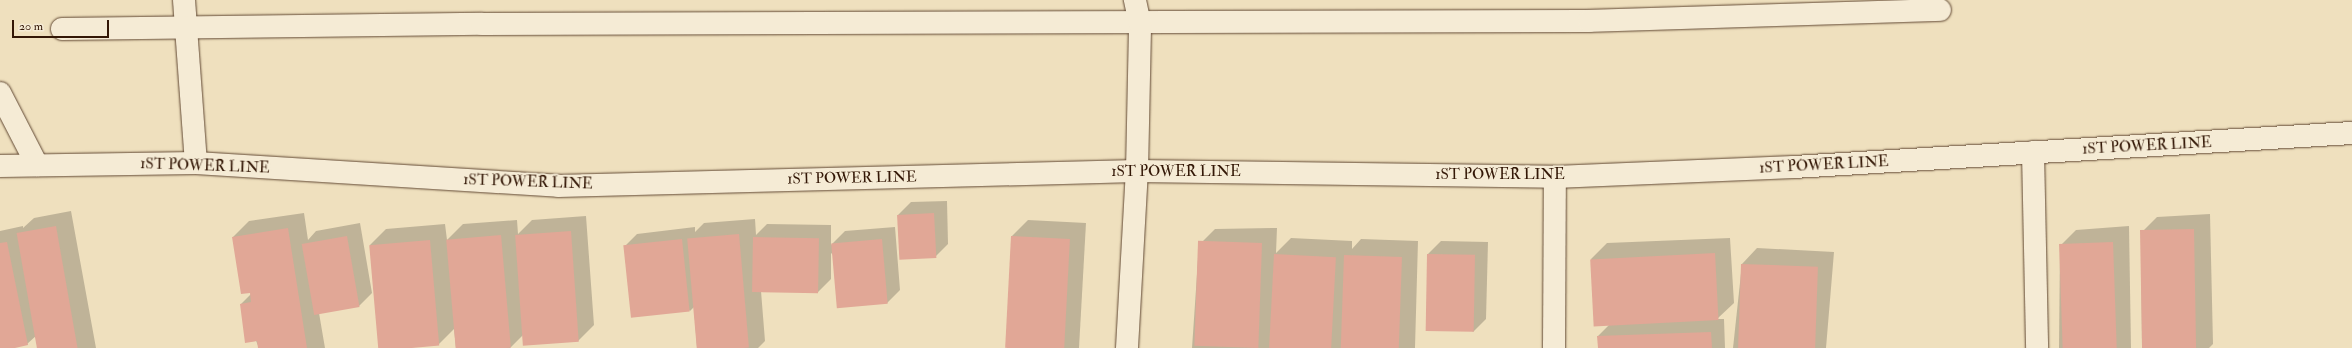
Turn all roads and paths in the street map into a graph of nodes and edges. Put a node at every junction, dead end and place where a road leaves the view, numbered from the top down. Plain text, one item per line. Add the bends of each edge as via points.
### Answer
1 (184, 0) edge
2 (1135, 0) edge
3 (1940, 10) dead end
4 (1140, 24) junction
5 (186, 26) junction
6 (62, 29) dead end
7 (0, 93) edge
8 (2352, 133) edge
9 (2033, 152) junction
10 (196, 163) junction
11 (37, 165) junction
12 (0, 166) edge
13 (1137, 171) junction
14 (1555, 177) junction
15 (1127, 348) edge
16 (1554, 348) edge
17 (2037, 348) edge

1 - 5 street
2 - 4 street
3 - 4 street via 1589,21
4 - 5 street
4 - 13 street
5 - 6 street
5 - 10 street
7 - 11 street
8 - 9 street, 1ST POWER LINE
9 - 14 street, 1ST POWER LINE via 1794,167
9 - 17 street
10 - 11 street, 1ST POWER LINE
10 - 13 street, 1ST POWER LINE via 558,186
11 - 12 street, 1ST POWER LINE
13 - 14 street, 1ST POWER LINE
13 - 15 street
14 - 16 street

